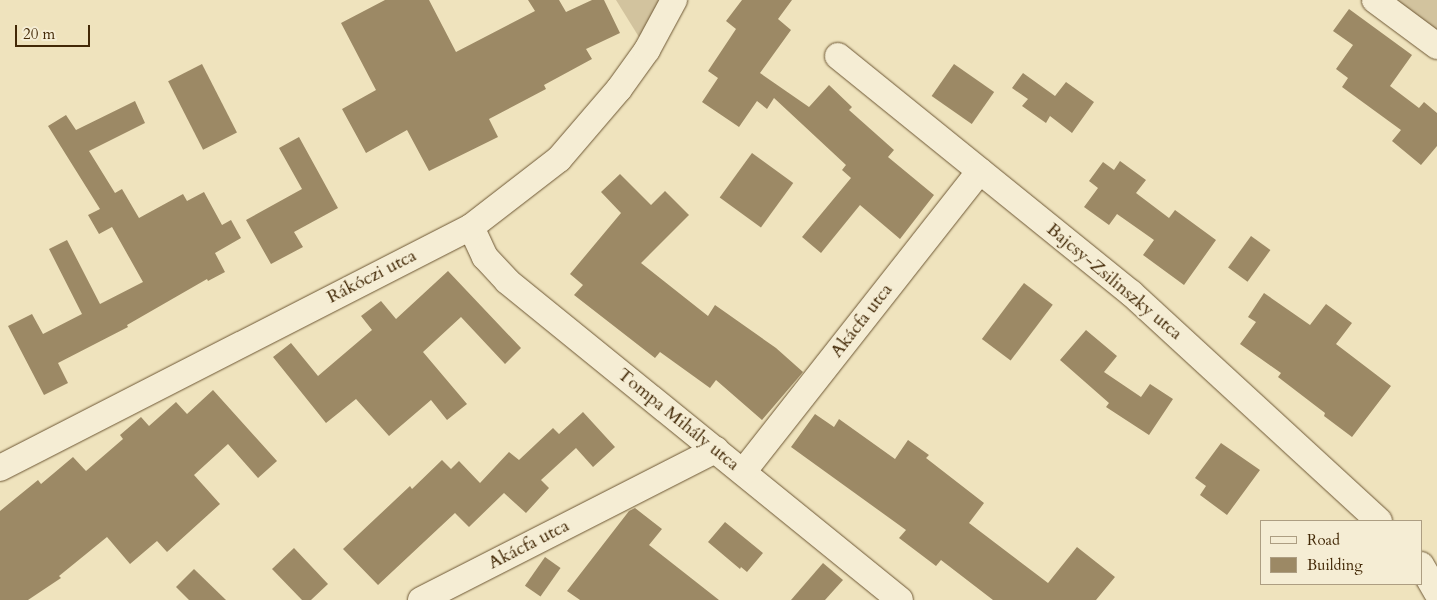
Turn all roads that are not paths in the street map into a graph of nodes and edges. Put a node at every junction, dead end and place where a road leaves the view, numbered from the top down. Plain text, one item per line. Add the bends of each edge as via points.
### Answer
1 (674, 0) edge
2 (1375, 0) edge
3 (1437, 46) edge
4 (838, 56) dead end
5 (980, 170) junction
6 (471, 227) junction
7 (716, 450) junction
8 (0, 468) edge
9 (743, 472) junction
10 (1378, 520) edge
11 (1422, 567) edge
12 (1437, 593) edge
13 (439, 597) edge
14 (900, 600) edge

1 - 6 street, Rákóczi utca via 647,50 619,89 559,159
2 - 3 street
4 - 5 street, Bajcsy-Zsilinszky utca
5 - 9 street, Akácfa utca
5 - 10 street, Bajcsy-Zsilinszky utca via 1131,293
6 - 7 street, Tompa Mihály utca via 485,257 507,281
6 - 8 street, Rákóczi utca
7 - 9 street, Tompa Mihály utca
7 - 13 street, Akácfa utca
9 - 14 street, Tompa Mihály utca
11 - 12 street

